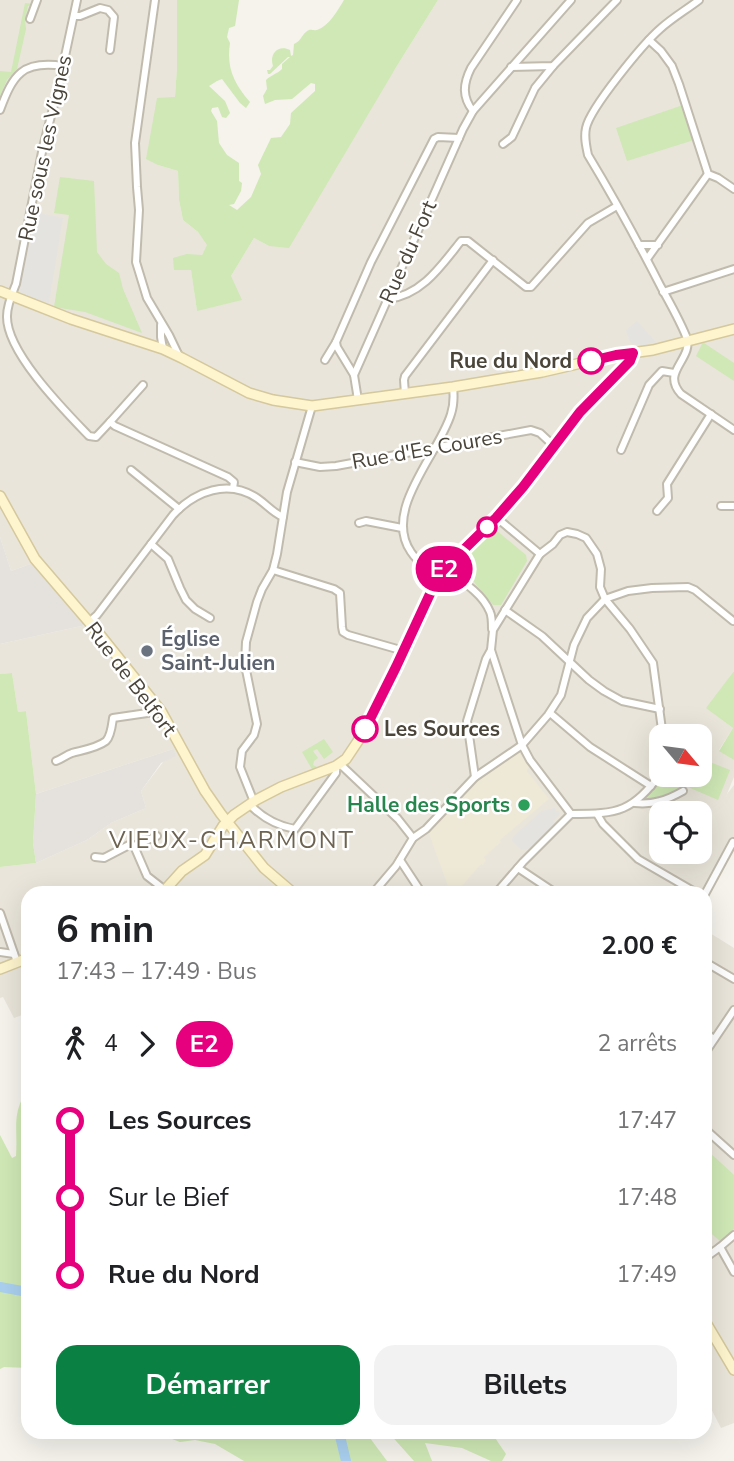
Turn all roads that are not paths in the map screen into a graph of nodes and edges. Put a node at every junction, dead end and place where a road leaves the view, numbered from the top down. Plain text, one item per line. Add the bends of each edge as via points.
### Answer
1 (37, 0) edge
2 (77, 0) edge
3 (155, 0) edge
4 (517, 0) edge
5 (571, 0) edge
6 (617, 0) edge
7 (699, 0) edge
8 (74, 16) junction
9 (30, 19) dead end
10 (649, 40) junction
11 (110, 50) dead end
12 (63, 66) junction
13 (553, 66) junction
14 (511, 67) junction
15 (0, 110) edge
16 (473, 111) junction
17 (460, 138) junction
18 (503, 144) dead end
19 (708, 174) junction
20 (734, 189) edge
21 (617, 206) junction
22 (639, 245) junction
23 (658, 245) junction
24 (647, 259) junction
25 (493, 260) junction
26 (734, 269) edge
27 (0, 291) edge
28 (663, 292) junction
29 (11, 295) junction
30 (388, 299) junction
31 (162, 323) junction
32 (734, 329) edge
33 (161, 337) junction
34 (171, 338) junction
35 (336, 342) junction
36 (688, 342) junction
37 (150, 345) junction
38 (163, 349) junction
39 (633, 353) junction
40 (179, 356) junction
41 (325, 360) dead end
42 (674, 373) junction
43 (354, 375) junction
44 (143, 385) dead end
45 (453, 387) junction
46 (405, 394) junction
47 (358, 400) junction
48 (312, 406) junction
49 (711, 414) junction
50 (110, 422) junction
51 (734, 430) edge
52 (554, 446) junction
53 (435, 449) junction
54 (621, 450) dead end
55 (295, 462) junction
56 (131, 470) dead end
57 (233, 488) junction
58 (0, 496) edge
59 (721, 506) dead end
60 (734, 506) edge
61 (178, 509) junction
62 (657, 511) dead end
63 (283, 517) junction
64 (496, 518) junction
65 (359, 523) dead end
66 (402, 528) junction
67 (151, 544) junction
68 (540, 554) junction
69 (273, 570) junction
70 (441, 573) junction
71 (605, 599) junction
72 (486, 607) junction
73 (505, 610) junction
74 (210, 618) dead end
75 (733, 621) edge
76 (89, 622) junction
77 (492, 630) junction
78 (491, 650) junction
79 (404, 651) junction
80 (569, 663) junction
81 (660, 709) junction
82 (161, 711) junction
83 (550, 713) junction
84 (662, 724) edge
85 (522, 745) junction
86 (56, 761) dead end
87 (338, 765) junction
88 (475, 776) junction
89 (649, 785) edge
90 (649, 788) edge
91 (683, 791) dead end
92 (252, 803) junction
93 (635, 803) junction
94 (571, 814) junction
95 (597, 814) junction
96 (227, 821) junction
97 (158, 836) dead end
98 (413, 838) junction
99 (733, 842) edge
100 (134, 846) junction
101 (95, 857) dead end
102 (400, 860) junction
103 (518, 868) junction
104 (158, 886) edge
105 (168, 886) edge
106 (285, 886) edge
107 (379, 886) edge
108 (417, 886) edge
109 (502, 886) edge
110 (545, 886) edge
111 (685, 886) edge
112 (709, 886) edge
113 (0, 913) edge
114 (0, 952) edge
115 (16, 958) junction
116 (21, 959) edge
117 (712, 966) edge
118 (0, 969) edge
119 (734, 979) edge
120 (734, 1010) edge
121 (714, 1039) joint
122 (712, 1042) edge
123 (712, 1135) edge
124 (734, 1155) edge
125 (734, 1235) edge
126 (720, 1247) junction
127 (712, 1253) edge
128 (734, 1272) edge
129 (712, 1333) edge
130 (734, 1370) edge

1 - 9 street
2 - 8 street, Rue sous les Vignes
3 - 31 street via 135,143 136,262 147,298
4 - 16 street via 466,77 464,94
5 - 14 street, Rue du Fort
6 - 13 street
7 - 10 street
8 - 11 street via 108,10 114,17
8 - 12 street, Rue sous les Vignes
10 - 19 street via 672,66
10 - 21 street via 586,127 588,155
12 - 15 street via 25,68 13,80
12 - 29 street, Rue sous les Vignes
13 - 14 street
13 - 18 street via 535,88 512,137
14 - 16 street, Rue du Fort
16 - 17 street, Rue du Fort
17 - 30 street, Rue du Fort
17 - 35 street via 434,139
19 - 20 street
19 - 23 street
21 - 22 street
21 - 25 street via 588,223 531,288
22 - 23 street
22 - 24 street
23 - 24 street
24 - 28 street
25 - 30 street via 461,240 425,283
25 - 46 street via 405,376
26 - 28 street
27 - 29 street
28 - 36 street
29 - 37 street
29 - 50 street, Rue sous les Vignes via 8,326 31,370 89,436 96,437
30 - 43 street, Rue du Fort
31 - 33 street
31 - 34 street
32 - 36 street
33 - 34 street
33 - 37 street
33 - 38 street
34 - 38 street
34 - 40 street
35 - 41 street
35 - 43 street
36 - 39 street
36 - 42 street
37 - 38 street
38 - 40 street
39 - 45 street
39 - 52 street
40 - 48 street via 249,393
42 - 49 street via 676,390
42 - 54 street via 662,371 649,385
43 - 47 street
44 - 50 street
45 - 46 street
45 - 53 street via 452,412
46 - 47 street
47 - 48 street
48 - 55 street
49 - 51 street
49 - 62 street via 667,484 668,498
50 - 57 street via 228,477
52 - 53 street, Rue d'Es Coures via 531,430
52 - 64 street
53 - 55 street, Rue d'Es Coures via 328,467
53 - 66 street via 407,501
55 - 63 street
56 - 61 street
57 - 61 street via 198,495
57 - 63 street via 253,495
58 - 76 street, Rue de Belfort via 35,559
59 - 60 street
61 - 67 street
63 - 69 street
64 - 68 street
64 - 70 street
65 - 66 street
66 - 70 street via 411,552
67 - 74 street via 168,559 186,600
67 - 76 street
68 - 71 street via 567,532 586,538 600,562
68 - 73 street
69 - 79 street via 334,589 340,593 343,632
69 - 92 street via 257,602 246,642 245,665 257,724 240,755 240,767
70 - 72 street via 473,590
70 - 79 street
71 - 75 street via 652,588 688,587
71 - 80 street via 587,618
71 - 81 street via 653,663
72 - 73 street
72 - 77 street
73 - 77 street
73 - 80 street via 542,636
76 - 82 street, Rue de Belfort
77 - 78 street
78 - 85 street
78 - 88 street via 467,721
79 - 87 street via 355,747
80 - 81 street via 614,698
80 - 83 street via 561,695
81 - 84 street
82 - 86 street via 113,718 104,742
82 - 96 street, Rue de Belfort
83 - 85 street
83 - 89 street via 590,747
85 - 88 street
85 - 94 street
87 - 92 street
87 - 92 street via 337,773 295,829 266,818
87 - 98 street
88 - 98 street
90 - 93 street
91 - 93 street via 665,801
92 - 96 street
93 - 95 street
94 - 95 street
94 - 103 street
95 - 111 street via 638,859
96 - 105 street via 205,855
96 - 106 street, Rue de Belfort via 264,868
97 - 100 street
98 - 102 street
99 - 112 street
100 - 101 street
100 - 104 street via 147,876
102 - 107 street
102 - 108 street
103 - 109 street
103 - 110 street
113 - 115 street
114 - 115 street
115 - 116 street
115 - 118 street
117 - 119 street
120 - 121 street
121 - 122 street
123 - 124 street
125 - 126 street
126 - 127 street
126 - 128 street
129 - 130 street

